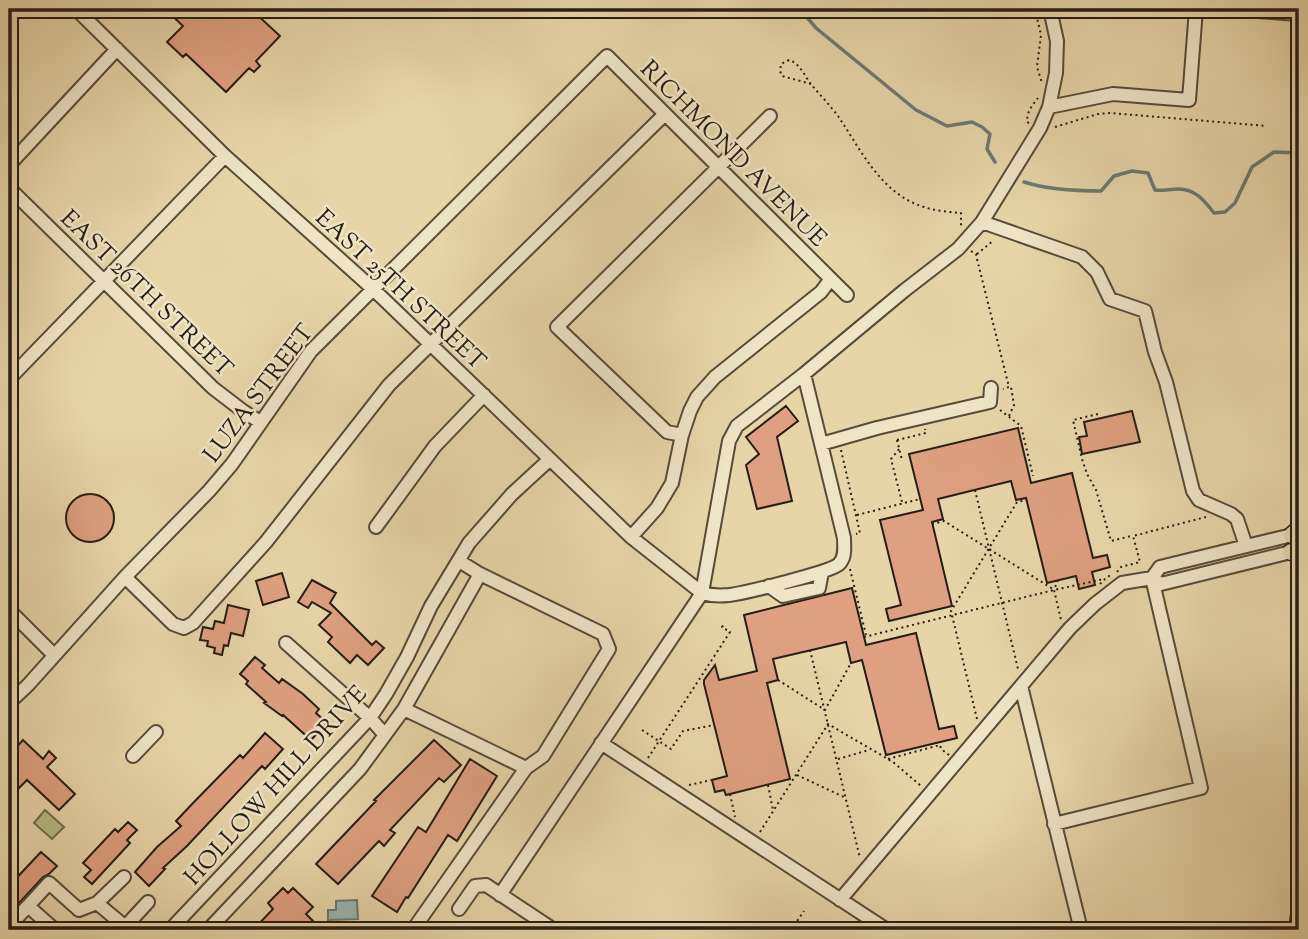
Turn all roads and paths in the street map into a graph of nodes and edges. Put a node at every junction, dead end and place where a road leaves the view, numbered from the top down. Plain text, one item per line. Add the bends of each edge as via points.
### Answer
1 (76, 9) edge
2 (1035, 9) edge
3 (1052, 9) edge
4 (1196, 9) edge
5 (1230, 9) edge
6 (1299, 14) edge
7 (117, 48) junction
8 (607, 56) joint
9 (811, 84) junction
10 (1042, 84) dead end
11 (1041, 95) dead end
12 (1049, 107) junction
13 (665, 114) junction
14 (770, 116) dead end
15 (1034, 125) dead end
16 (1267, 126) dead end
17 (1052, 128) dead end
18 (225, 156) junction
19 (9, 165) edge
20 (718, 168) junction
21 (9, 188) edge
22 (982, 222) junction
23 (961, 229) dead end
24 (996, 234) dead end
25 (969, 250) dead end
26 (976, 254) junction
27 (830, 280) junction
28 (103, 281) junction
29 (372, 288) junction
30 (846, 295) dead end
31 (431, 344) junction
32 (804, 374) junction
33 (9, 379) edge
34 (1009, 387) junction
35 (997, 390) joint
36 (484, 395) junction
37 (996, 408) dead end
38 (1098, 414) dead end
39 (1009, 417) junction
40 (260, 422) junction
41 (925, 428) dead end
42 (682, 435) junction
43 (821, 444) junction
44 (899, 448) junction
45 (841, 449) dead end
46 (549, 460) junction
47 (902, 460) dead end
48 (1033, 475) dead end
49 (975, 490) dead end
50 (920, 499) dead end
51 (1027, 500) dead end
52 (902, 503) junction
53 (857, 515) junction
54 (1214, 515) dead end
55 (932, 524) dead end
56 (376, 527) dead end
57 (853, 535) dead end
58 (1133, 536) junction
59 (631, 537) junction
60 (1297, 542) edge
61 (1245, 546) junction
62 (989, 548) junction
63 (459, 561) junction
64 (849, 565) dead end
65 (480, 574) junction
66 (125, 577) junction
67 (1152, 578) junction
68 (1105, 579) junction
69 (1058, 580) dead end
70 (1096, 589) dead end
71 (1054, 590) junction
72 (702, 593) junction
73 (1003, 603) junction
74 (9, 610) edge
75 (952, 615) junction
76 (724, 623) dead end
77 (1063, 628) dead end
78 (286, 643) dead end
79 (810, 650) dead end
80 (54, 655) junction
81 (851, 663) dead end
82 (1017, 667) dead end
83 (778, 680) dead end
84 (1021, 685) junction
85 (9, 703) edge
86 (404, 709) junction
87 (825, 710) junction
88 (370, 718) junction
89 (828, 724) junction
90 (714, 725) dead end
91 (979, 727) dead end
92 (642, 730) dead end
93 (156, 732) dead end
94 (385, 735) junction
95 (659, 741) junction
96 (601, 743) junction
97 (871, 750) junction
98 (133, 756) dead end
99 (952, 758) dead end
100 (887, 759) junction
101 (837, 760) junction
102 (645, 762) dead end
103 (526, 768) junction
104 (796, 775) junction
105 (712, 780) dead end
106 (768, 785) dead end
107 (671, 789) junction
108 (925, 790) dead end
109 (730, 794) dead end
110 (846, 799) junction
111 (773, 811) junction
112 (736, 821) dead end
113 (1054, 824) junction
114 (758, 836) dead end
115 (861, 862) dead end
116 (124, 877) dead end
117 (500, 895) junction
118 (840, 900) junction
119 (148, 902) dead end
120 (97, 903) junction
121 (28, 906) junction
122 (459, 909) dead end
123 (804, 911) dead end
124 (1299, 919) edge
125 (9, 926) edge
126 (127, 928) edge
127 (55, 930) edge
128 (170, 930) edge
129 (208, 930) edge
130 (415, 930) edge
131 (554, 930) edge
132 (791, 930) edge
133 (887, 930) edge
134 (1081, 930) edge
135 (1291, 930) edge
136 (1298, 930) edge

1 - 7 street, EAST 25TH STREET
2 - 10 path via 1041,35 1037,67
3 - 12 street via 1057,41
4 - 12 street via 1189,100 1112,94
5 - 6 street
7 - 18 street, EAST 25TH STREET
7 - 19 street
8 - 13 street, RICHMOND AVENUE
8 - 29 street, LUZA STREET
9 - 9 path via 793,60 781,64 782,76
9 - 23 path via 873,170 913,203 961,213
11 - 15 path via 1027,115 1027,122
12 - 22 street
13 - 20 street, RICHMOND AVENUE
13 - 31 street
14 - 20 street
16 - 17 path via 1110,113
18 - 28 street
18 - 29 street, EAST 25TH STREET
20 - 27 street, RICHMOND AVENUE
20 - 42 street via 557,327 667,432
21 - 28 street, EAST 26TH STREET
22 - 32 street via 958,249
22 - 61 street via 1082,257 1097,272 1110,299 1145,311 1193,491 1199,500 1237,519
24 - 26 path
25 - 26 path
26 - 34 path
27 - 30 street, RICHMOND AVENUE
27 - 42 street via 715,377 697,397
28 - 33 street
28 - 40 street, EAST 26TH STREET via 213,387
29 - 31 street, EAST 25TH STREET
29 - 40 street, LUZA STREET via 311,351
31 - 36 street, EAST 25TH STREET
31 - 66 street via 389,385 266,542 193,623 184,628 173,624
32 - 43 street
32 - 72 street via 737,426 729,440
34 - 35 path
34 - 39 path via 1014,405
35 - 43 street via 990,402
36 - 46 street, EAST 25TH STREET
36 - 56 street via 435,446
37 - 39 path
38 - 58 path via 1073,420 1082,460 1111,541
39 - 48 path via 1021,426
40 - 66 street, LUZA STREET via 209,491
41 - 44 path via 926,433 897,438
42 - 59 street via 672,483
43 - 72 street via 844,538 838,565 733,594
44 - 47 path
44 - 52 path via 891,459
45 - 53 path
46 - 59 street, EAST 25TH STREET
46 - 63 street, HOLLOW HILL DRIVE via 512,494
49 - 62 path
50 - 52 path
51 - 62 path via 1017,502
52 - 53 path
53 - 57 path via 860,533
54 - 58 path
55 - 62 path via 944,521
58 - 68 path via 1140,562 1121,567
59 - 72 street, EAST 25TH STREET
60 - 61 street
60 - 67 street via 1161,584
61 - 67 street via 1160,567
62 - 71 path
62 - 73 path
62 - 75 path
63 - 65 street
63 - 88 street, HOLLOW HILL DRIVE
64 - 75 path via 865,637
65 - 86 street
65 - 103 street via 603,634 609,649 543,756
66 - 80 street, LUZA STREET
67 - 84 street via 1122,583 1095,604
67 - 113 street via 1202,788
68 - 70 path
68 - 71 path
69 - 71 path
71 - 73 path
71 - 77 path
72 - 96 street
73 - 75 path
73 - 82 path
74 - 80 street
75 - 91 path
76 - 95 path via 722,627 730,632
78 - 88 street
79 - 87 path
80 - 85 street, LUZA STREET
81 - 87 path
83 - 87 path
84 - 113 street
84 - 118 street
86 - 94 street
86 - 103 street
87 - 89 path
88 - 94 street
88 - 128 street, HOLLOW HILL DRIVE
89 - 97 path
89 - 101 path
89 - 104 path
90 - 95 path via 683,731 671,748
92 - 95 path
93 - 98 street
94 - 129 street via 360,769
95 - 102 path
96 - 107 street
96 - 117 street
97 - 100 path
97 - 101 path
99 - 100 path via 940,745
100 - 108 path
101 - 110 path
103 - 130 street
104 - 110 path
104 - 111 path
105 - 107 path
106 - 111 path
107 - 118 street
109 - 112 path
110 - 115 path
111 - 114 path
113 - 134 street
116 - 120 street
117 - 122 street via 486,885 475,886
117 - 131 street
118 - 133 street
119 - 126 street
120 - 121 street via 79,910 49,883
120 - 126 street
121 - 125 street
121 - 127 street
123 - 132 path
124 - 135 main road
124 - 136 main road

